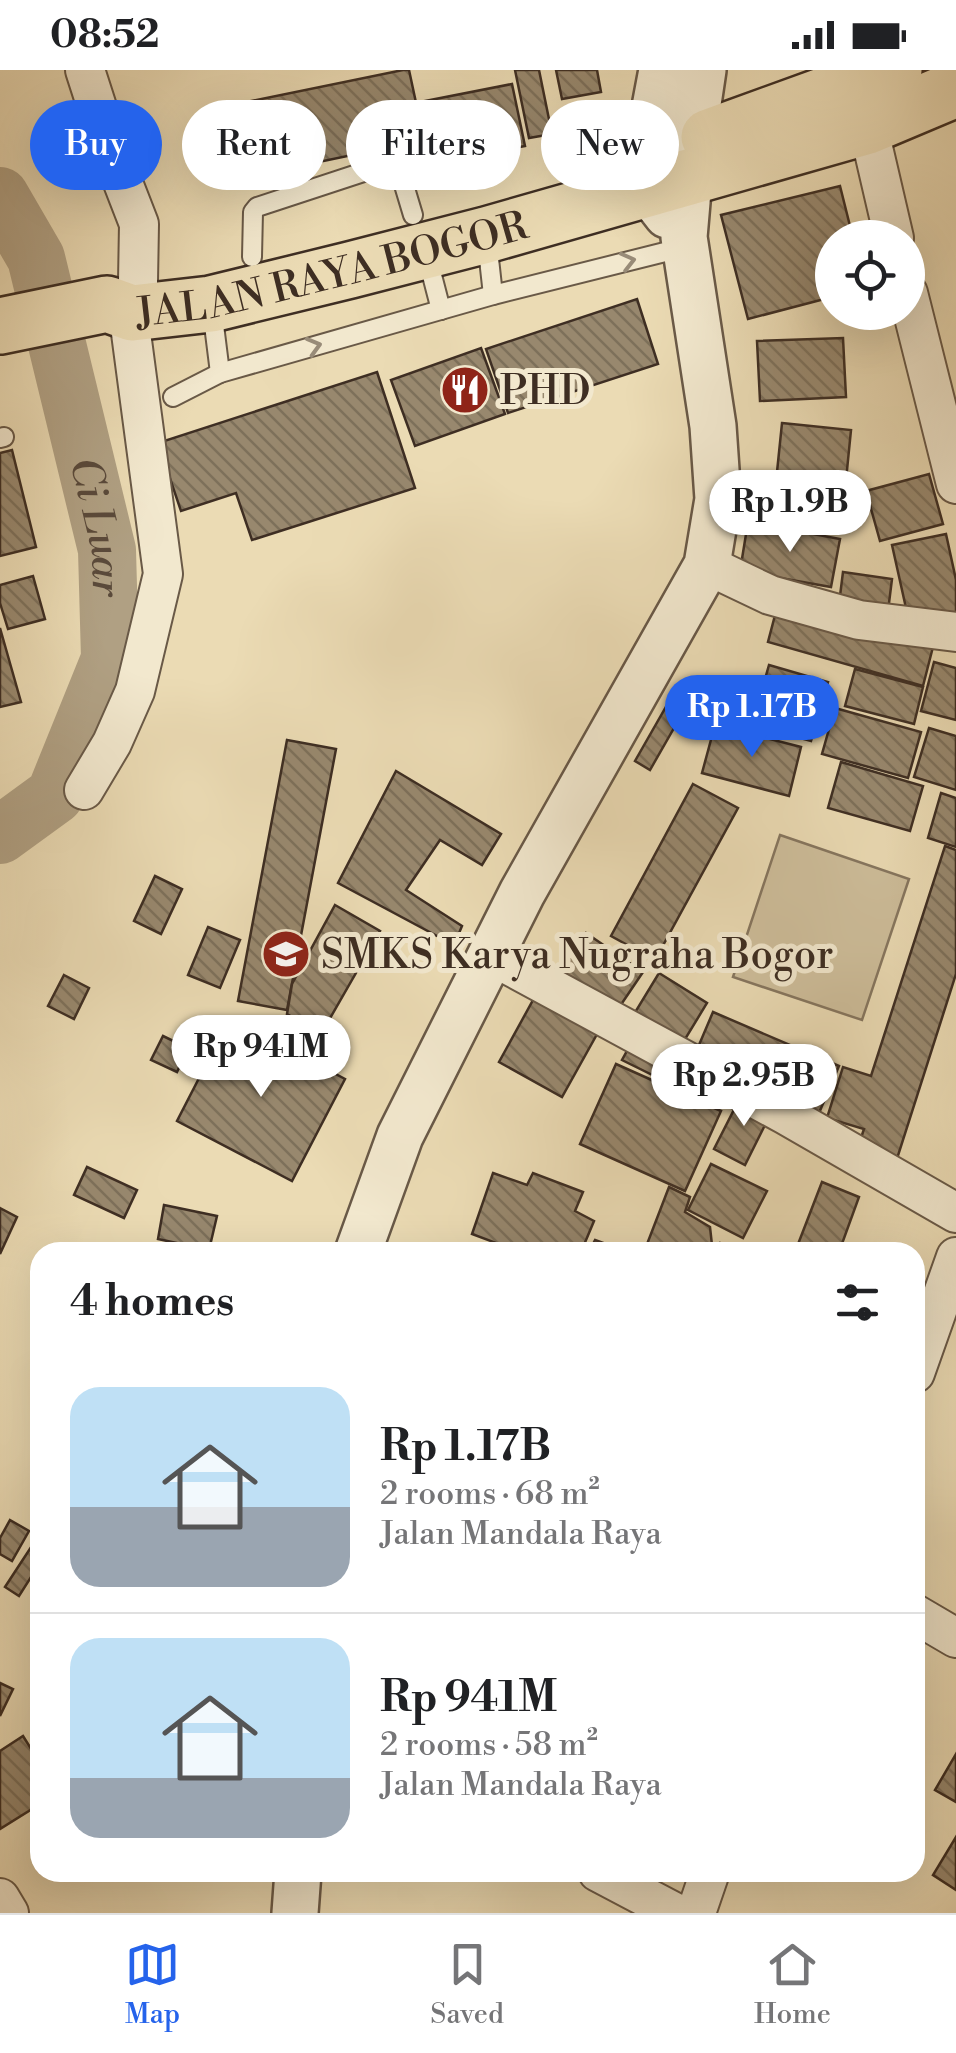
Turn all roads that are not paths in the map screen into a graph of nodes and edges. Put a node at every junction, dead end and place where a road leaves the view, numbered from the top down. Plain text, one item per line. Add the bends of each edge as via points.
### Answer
1 (85, 70) edge
2 (662, 70) edge
3 (703, 70) edge
4 (894, 70) edge
5 (956, 89) edge
6 (664, 100) edge
7 (868, 126) junction
8 (679, 136) edge
9 (679, 161) edge
10 (679, 164) edge
11 (579, 190) edge
12 (605, 190) edge
13 (673, 190) edge
14 (890, 220) edge
15 (419, 233) junction
16 (486, 235) junction
17 (684, 242) junction
18 (493, 295) junction
19 (119, 301) junction
20 (211, 304) junction
21 (440, 310) junction
22 (6, 325) edge
23 (917, 330) edge
24 (220, 373) junction
25 (173, 396) dead end
26 (956, 484) edge
27 (706, 565) junction
28 (956, 632) edge
29 (84, 790) dead end
30 (492, 956) junction
31 (956, 1212) edge
32 (362, 1242) edge
33 (956, 1257) edge
34 (925, 1345) edge
35 (925, 1620) edge
36 (956, 1638) edge
37 (298, 1882) edge
38 (617, 1882) edge
39 (707, 1882) edge
40 (0, 1898) edge
41 (9, 1913) edge
42 (296, 1913) edge
43 (676, 1913) edge
44 (696, 1913) edge

1 - 19 street via 139,224
2 - 6 street
3 - 8 street
4 - 9 highway, JALAN RAYA BOGOR
5 - 7 highway, JALAN RAYA BOGOR
7 - 10 highway, JALAN RAYA BOGOR
7 - 14 street
11 - 15 highway, JALAN RAYA BOGOR
12 - 16 highway, JALAN RAYA BOGOR
13 - 17 street
15 - 16 highway, JALAN RAYA BOGOR
15 - 19 highway, JALAN RAYA BOGOR via 252,258
15 - 20 highway, JALAN RAYA BOGOR
15 - 21 lane
16 - 18 lane
18 -> 17 lane
17 - 27 street via 718,498
18 - 21 lane
19 - 20 highway, JALAN RAYA BOGOR
19 - 22 highway
19 - 29 street via 130,333 163,574 136,691
20 - 24 lane
24 -> 21 lane
23 - 26 street
24 - 25 lane
27 - 28 street via 770,595 859,620
27 - 30 street
30 - 31 street
30 - 32 street via 400,1136
33 - 34 street
35 - 36 street
37 - 42 street
38 - 43 street
39 - 44 street
40 - 41 street

